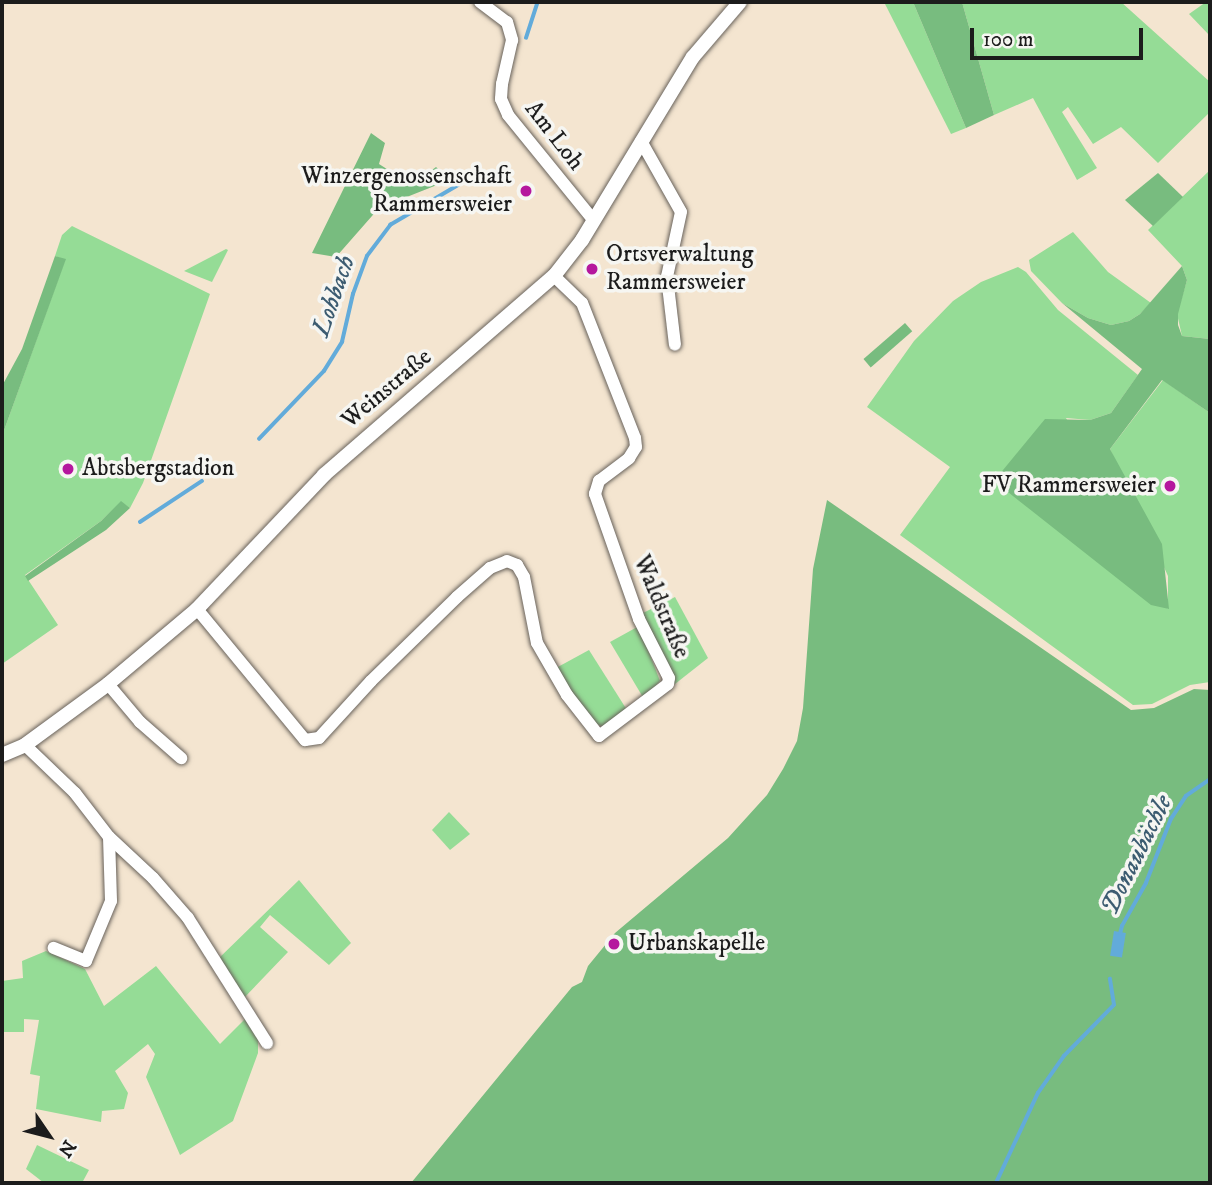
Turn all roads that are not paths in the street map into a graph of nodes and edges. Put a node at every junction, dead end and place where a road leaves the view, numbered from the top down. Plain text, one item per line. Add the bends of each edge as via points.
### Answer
1 (480, 2) edge
2 (740, 2) edge
3 (641, 141) junction
4 (594, 221) junction
5 (554, 276) junction
6 (675, 345) dead end
7 (197, 609) junction
8 (108, 684) junction
9 (24, 745) junction
10 (2, 755) edge
11 (181, 758) dead end
12 (110, 837) junction
13 (54, 948) dead end
14 (267, 1043) dead end

1 - 4 street, Am Loh via 507,22 512,40 501,99 508,114
2 - 3 street, Weinstraße via 693,57
3 - 4 street, Weinstraße
3 - 6 street via 681,212 667,277
4 - 5 street, Weinstraße
5 - 7 street, Weinstraße via 324,475
5 - 7 street, Waldstraße via 582,303 635,438 636,447 629,458 599,481 595,494 639,620 668,684 599,736 537,643 524,577 517,565 506,561 490,568 457,597 319,738 305,740
7 - 8 street, Weinstraße
8 - 9 street, Weinstraße
8 - 11 street via 139,722
9 - 10 street, Weinstraße
9 - 12 street via 75,793
12 - 13 street via 111,901 86,961
12 - 14 street via 188,918

